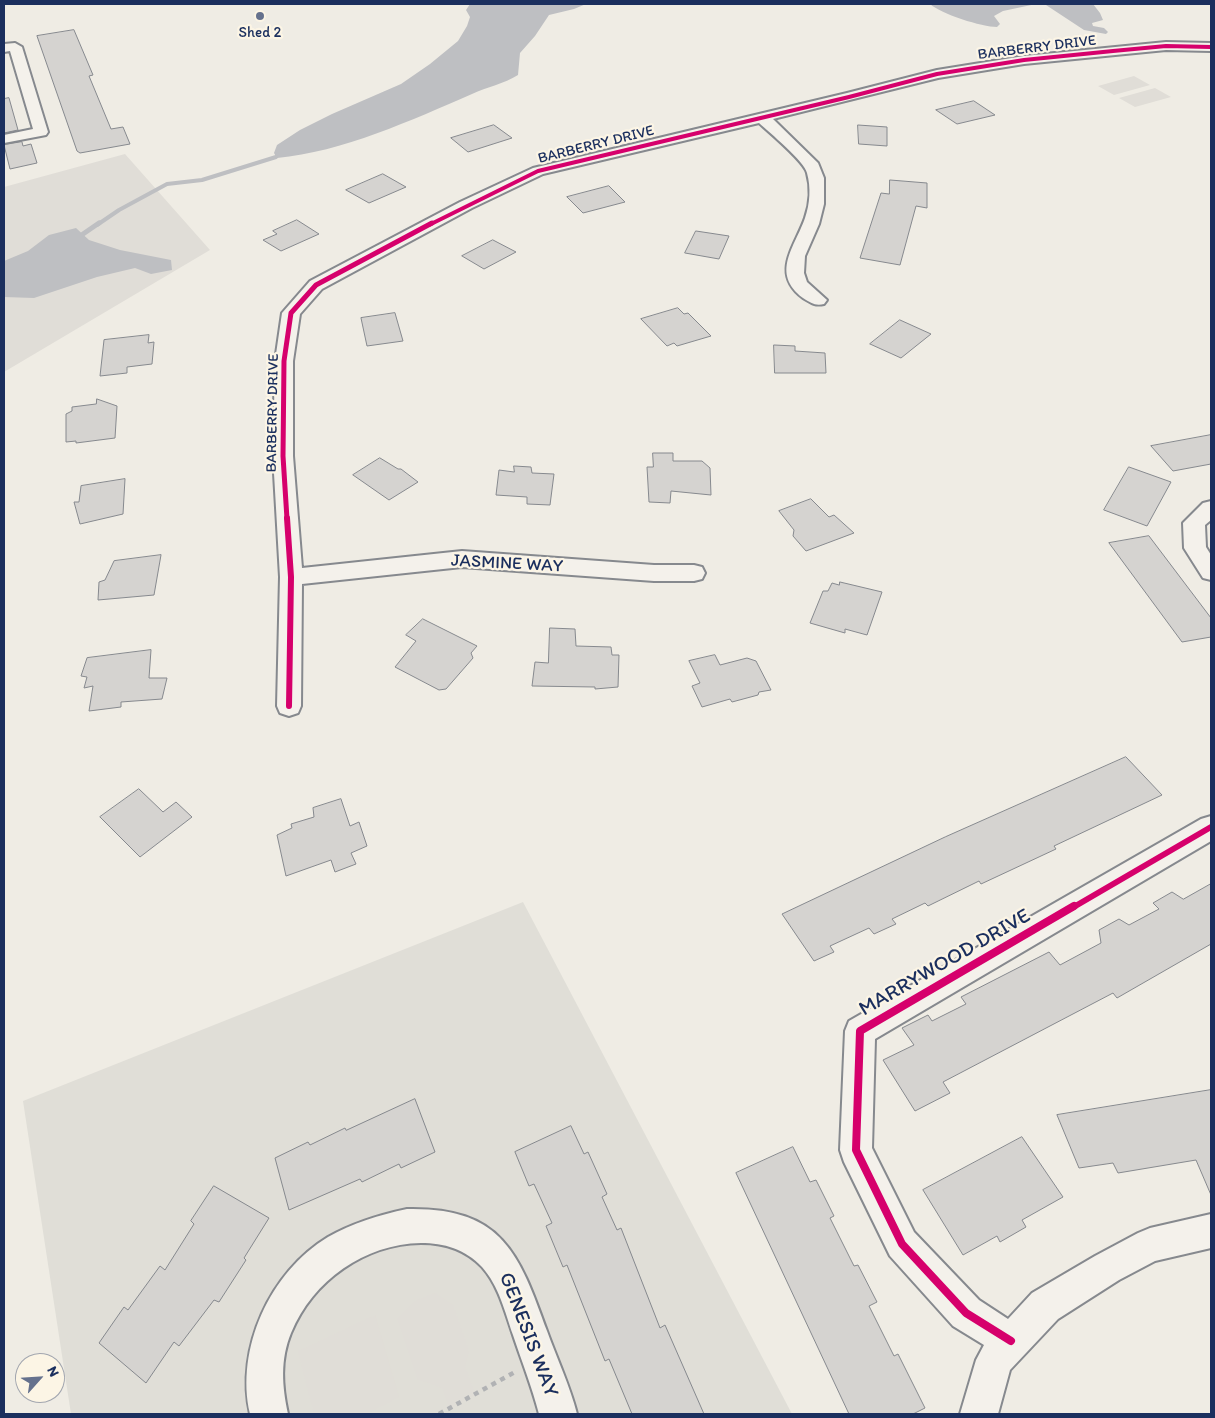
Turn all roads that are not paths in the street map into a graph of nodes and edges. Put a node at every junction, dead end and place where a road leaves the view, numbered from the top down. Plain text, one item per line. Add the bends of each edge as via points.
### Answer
1 (1211, 47) edge
2 (4, 48) edge
3 (763, 118) junction
4 (4, 139) edge
5 (818, 300) dead end
6 (1211, 508) edge
7 (1211, 572) edge
8 (694, 573) dead end
9 (291, 577) junction
10 (289, 706) dead end
11 (1211, 828) edge
12 (1211, 1231) edge
13 (1012, 1341) junction
14 (269, 1414) edge
15 (558, 1414) edge
16 (979, 1414) edge

1 - 3 street, BARBERRY DRIVE via 1166,46 1024,60 937,74
2 - 4 street via 15,47 42,132
3 - 5 street via 813,166 816,174 818,185 814,217 794,262 798,283
3 - 9 street, BARBERRY DRIVE via 538,171 466,205 316,285 291,314 284,361 283,456
6 - 7 street via 1194,523 1195,548
8 - 9 street, JASMINE WAY via 654,573 462,558
9 - 10 street, BARBERRY DRIVE
11 - 13 street, MARRYWOOD DRIVE via 860,1030 856,1150 902,1244 966,1313
12 - 13 street via 1150,1245 1107,1268 1045,1306
13 - 16 street via 994,1360
14 - 15 street, GENESIS WAY via 264,1384 267,1355 276,1328 286,1306 321,1264 368,1237 409,1226 427,1225 448,1227 478,1241 502,1265

